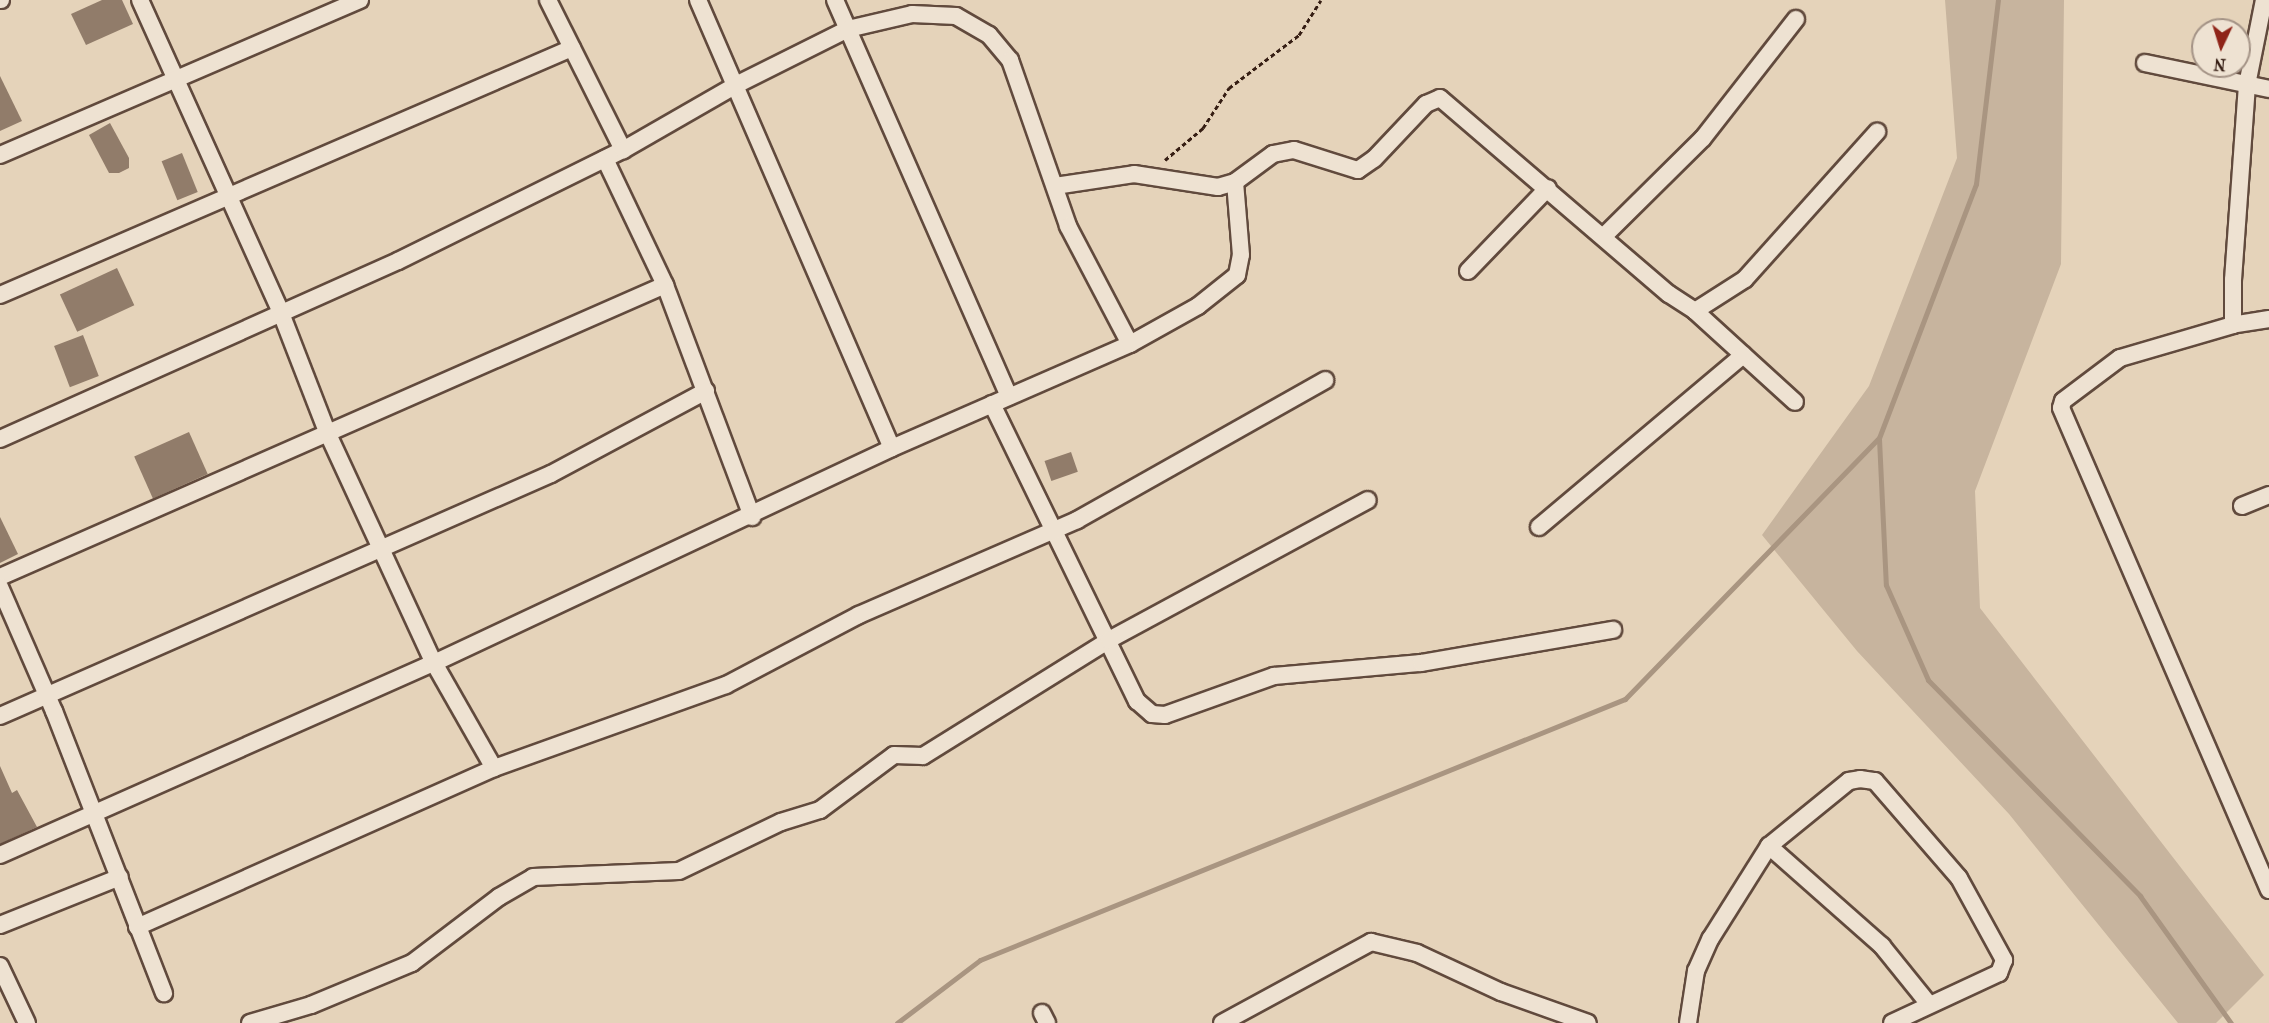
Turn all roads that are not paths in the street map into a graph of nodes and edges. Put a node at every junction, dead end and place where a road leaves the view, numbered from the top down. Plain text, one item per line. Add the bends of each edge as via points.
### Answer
1 (140, 0) edge
2 (360, 0) edge
3 (548, 0) edge
4 (698, 0) edge
5 (836, 0) edge
6 (2264, 0) edge
7 (1796, 19) dead end
8 (848, 29) junction
9 (572, 48) junction
10 (2145, 63) dead end
11 (178, 79) junction
12 (736, 85) junction
13 (2247, 85) junction
14 (2269, 89) edge
15 (1877, 132) dead end
16 (623, 150) junction
17 (0, 155) edge
18 (605, 159) junction
19 (1235, 182) junction
20 (1055, 186) junction
21 (1548, 188) junction
22 (228, 197) junction
23 (1604, 236) junction
24 (1468, 271) dead end
25 (665, 285) junction
26 (0, 295) edge
27 (1695, 311) junction
28 (281, 313) junction
29 (2269, 319) edge
30 (2234, 325) junction
31 (1130, 344) junction
32 (1743, 355) junction
33 (1325, 380) dead end
34 (706, 391) junction
35 (1009, 396) junction
36 (1795, 402) dead end
37 (992, 404) junction
38 (328, 434) junction
39 (0, 439) edge
40 (892, 448) junction
41 (2269, 495) edge
42 (1368, 500) dead end
43 (2242, 506) dead end
44 (752, 516) junction
45 (1539, 527) dead end
46 (1056, 529) junction
47 (381, 546) junction
48 (0, 577) edge
49 (0, 587) edge
50 (1613, 630) dead end
51 (1109, 640) junction
52 (434, 663) junction
53 (47, 695) junction
54 (0, 716) edge
55 (494, 768) junction
56 (95, 814) junction
57 (1769, 846) junction
58 (0, 855) edge
59 (2264, 865) edge
60 (120, 877) junction
61 (2269, 890) edge
62 (0, 925) edge
63 (137, 927) junction
64 (0, 966) edge
65 (164, 993) dead end
66 (1928, 1003) junction
67 (27, 1023) edge
68 (250, 1023) edge
69 (1222, 1023) edge
70 (1588, 1023) edge
71 (1688, 1023) edge
72 (1892, 1023) edge

1 - 11 street
2 - 11 street
3 - 9 street
4 - 12 street
5 - 8 street
6 - 13 street
7 - 23 street via 1703,138
8 - 12 street
8 - 20 street via 937,12 956,16 989,35 1010,60
8 - 35 street
9 - 16 street
9 - 22 street
10 - 13 street
11 - 17 street
11 - 22 street
12 - 16 street
12 - 40 street
13 - 14 street
13 - 30 street via 2233,280
15 - 27 street via 1745,279
16 - 18 street
18 - 25 street
18 - 28 street via 398,261
19 - 20 street via 1206,187 1134,174
19 - 21 street via 1273,154 1294,150 1358,170 1374,159 1426,104 1440,99
19 - 31 street via 1241,255 1237,275 1198,306
20 - 31 street via 1068,226
21 - 23 street
21 - 24 street
22 - 26 street
22 - 28 street
23 - 27 street via 1669,294
25 - 34 street
25 - 38 street
27 - 32 street
28 - 38 street
28 - 39 street
29 - 30 street
30 - 59 street via 2120,358 2063,401 2061,408
31 - 35 street
32 - 36 street
32 - 45 street
33 - 46 street
34 - 44 street
34 - 47 street via 551,474
35 - 37 street
37 - 40 street
37 - 46 street
38 - 47 street
38 - 48 street
40 - 44 street
41 - 43 street
42 - 51 street
44 - 52 street
46 - 51 street
46 - 55 street via 859,615 726,685
47 - 52 street
47 - 53 street
49 - 53 street
50 - 51 street via 1420,663 1274,676 1165,715 1143,710
51 - 68 street via 923,756 913,759 901,753 894,755 820,810 781,822 678,872 533,877 499,897 412,963 311,1005
52 - 55 street
52 - 56 street
53 - 54 street
53 - 56 street
55 - 63 street
56 - 58 street
56 - 60 street
57 - 66 street via 1882,946
57 - 66 street via 1849,781 1875,781 1959,879 2004,960 1999,973
57 - 71 street via 1696,970
59 - 61 street
60 - 62 street
60 - 63 street
63 - 65 street
64 - 67 street
66 - 72 street
69 - 70 street via 1371,942 1417,953 1501,992

